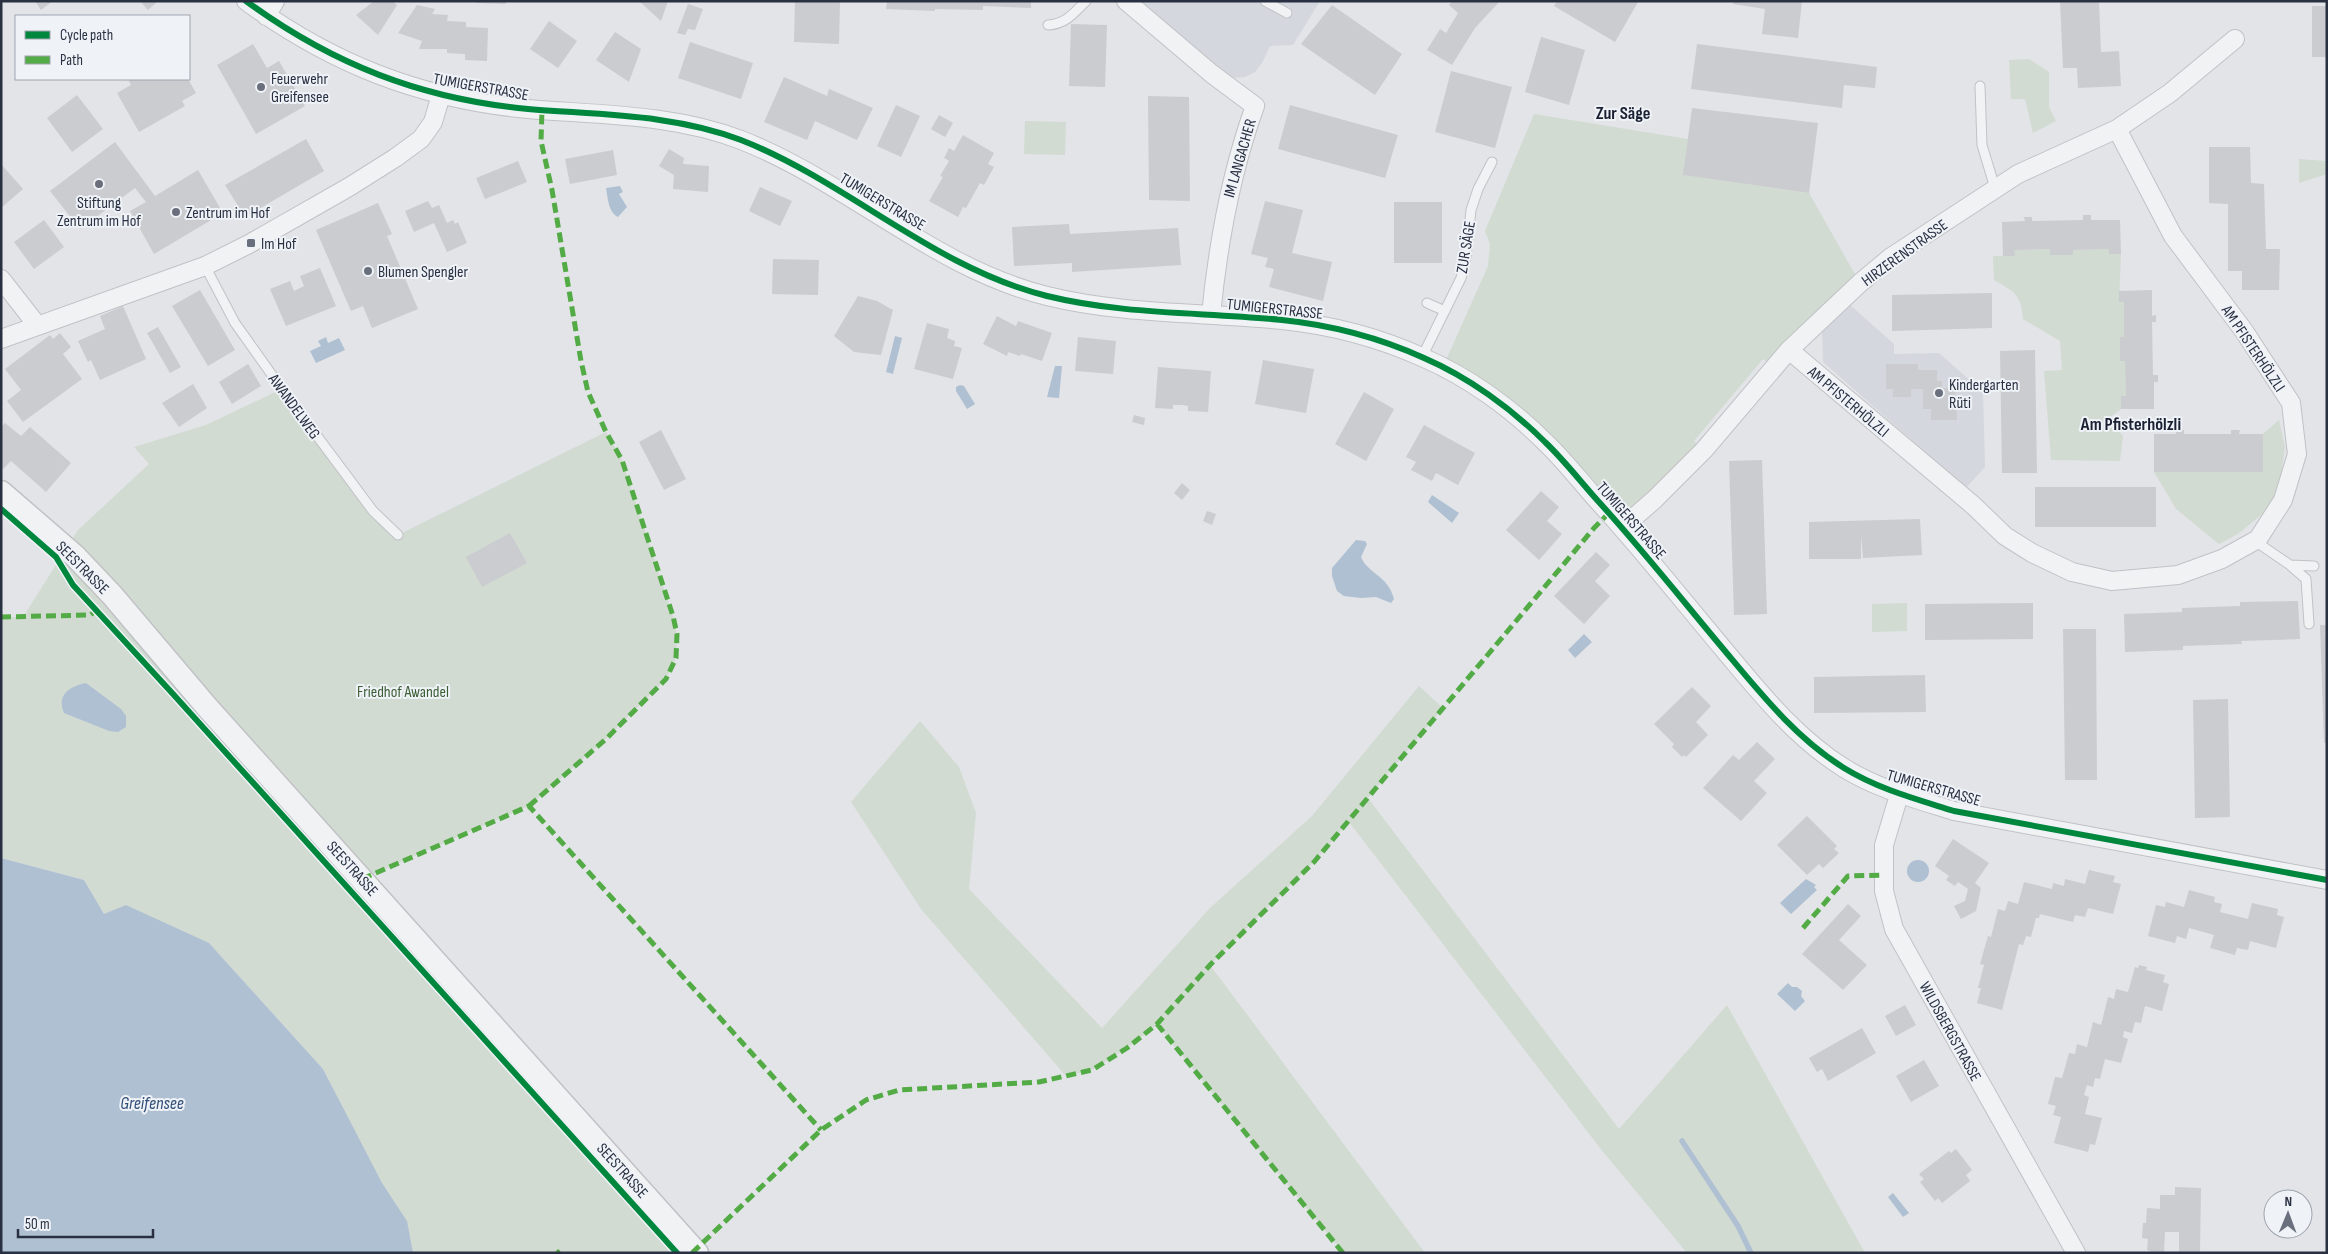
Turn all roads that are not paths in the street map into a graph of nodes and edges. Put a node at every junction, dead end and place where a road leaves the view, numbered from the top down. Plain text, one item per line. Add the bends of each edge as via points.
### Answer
1 (246, 1) edge
2 (1086, 1) edge
3 (1126, 1) edge
4 (1265, 1) edge
5 (271, 8) edge
6 (1287, 13) dead end
7 (1054, 28) dead end
8 (2236, 39) dead end
9 (1980, 86) dead end
10 (441, 95) junction
11 (2117, 129) junction
12 (1492, 162) dead end
13 (1995, 188) junction
14 (205, 266) junction
15 (1, 279) edge
16 (1427, 303) dead end
17 (1445, 311) junction
18 (1212, 315) junction
19 (37, 325) junction
20 (1, 339) edge
21 (1789, 350) junction
22 (1422, 357) junction
23 (1, 492) edge
24 (1622, 528) junction
25 (398, 535) dead end
26 (2255, 541) junction
27 (2290, 564) junction
28 (2314, 566) dead end
29 (2309, 624) dead end
30 (1900, 795) junction
31 (2327, 880) edge
32 (697, 1253) edge
33 (2076, 1253) edge

1 - 5 street, TUMIGERSTRASSE
2 - 7 lane
3 - 18 street, IM LANGACHER via 1255,106 1227,197
4 - 6 lane
5 - 10 street, TUMIGERSTRASSE via 320,50 395,82
8 - 11 street, HIRZERENSTRASSE via 2170,93
9 - 13 lane via 1982,145
10 - 14 street via 433,122 421,139 395,158 251,243
10 - 18 street, TUMIGERSTRASSE via 493,105 652,118 695,125 782,158 948,257 1010,285 1106,307
11 - 13 street, HIRZERENSTRASSE via 2018,174
11 - 26 street, AM PFISTERHÖLZLI via 2173,236 2244,331 2291,403 2297,454 2282,500
12 - 17 lane, ZUR SÄGE via 1471,210 1461,278
13 - 21 street, HIRZERENSTRASSE via 1891,257
14 - 19 street
14 - 25 lane, AWANDELWEG via 235,323 282,389 373,511
15 - 19 street
16 - 17 lane
17 - 22 lane, ZUR SÄGE
18 - 22 street, TUMIGERSTRASSE via 1322,326 1377,339
19 - 20 street
21 - 24 street, HIRZERENSTRASSE via 1704,450
21 - 26 street, AM PFISTERHÖLZLI via 1974,506 2005,536 2072,572 2112,581 2178,575 2222,559
22 - 24 street, TUMIGERSTRASSE via 1495,399 1544,440
23 - 32 street, SEESTRASSE via 75,556 112,595 207,707
24 - 30 street, TUMIGERSTRASSE via 1761,694 1803,738 1842,767
26 - 27 lane
27 - 28 lane
27 - 29 lane via 2306,579
30 - 31 street, TUMIGERSTRASSE via 1954,811
30 - 33 street, WILDSBERGSTRASSE via 1884,845 1884,890 1894,929

